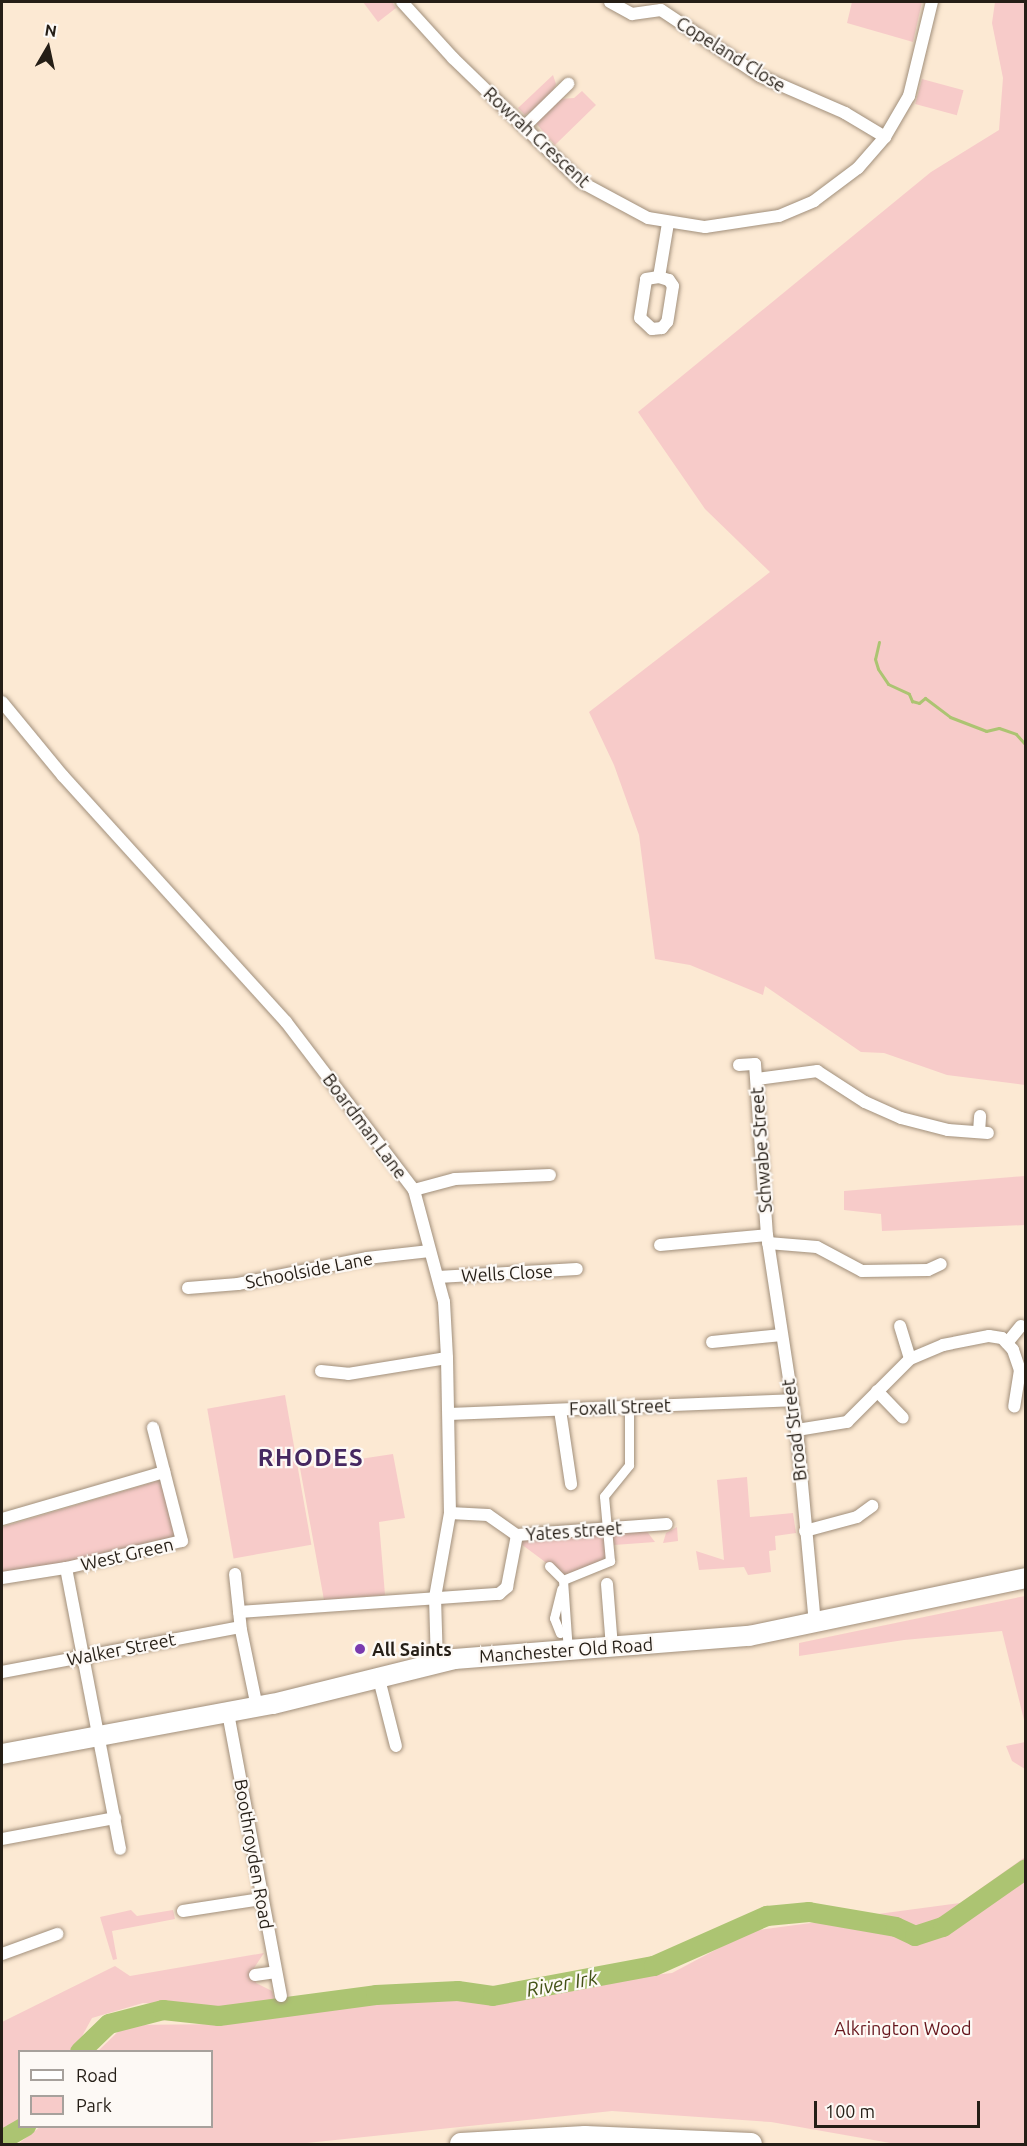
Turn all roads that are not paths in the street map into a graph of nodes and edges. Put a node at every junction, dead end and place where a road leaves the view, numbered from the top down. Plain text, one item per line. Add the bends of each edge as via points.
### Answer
1 (402, 2) edge
2 (610, 2) edge
3 (932, 2) edge
4 (568, 84) dead end
5 (524, 128) junction
6 (885, 137) junction
7 (668, 223) junction
8 (659, 277) dead end
9 (2, 702) edge
10 (739, 1065) dead end
11 (757, 1080) junction
12 (980, 1116) dead end
13 (550, 1175) dead end
14 (414, 1190) junction
15 (768, 1239) junction
16 (660, 1245) dead end
17 (430, 1251) junction
18 (941, 1264) dead end
19 (577, 1269) dead end
20 (438, 1277) junction
21 (188, 1288) dead end
22 (900, 1326) dead end
23 (1021, 1326) dead end
24 (782, 1335) junction
25 (712, 1342) dead end
26 (1007, 1343) junction
27 (447, 1358) junction
28 (910, 1359) junction
29 (321, 1371) dead end
30 (877, 1390) junction
31 (792, 1400) junction
32 (628, 1407) junction
33 (1014, 1407) dead end
34 (560, 1410) junction
35 (449, 1414) junction
36 (903, 1418) dead end
37 (153, 1428) dead end
38 (796, 1430) junction
39 (164, 1472) junction
40 (572, 1484) dead end
41 (872, 1506) dead end
42 (450, 1513) junction
43 (2, 1519) edge
44 (667, 1524) dead end
45 (608, 1528) junction
46 (806, 1532) junction
47 (517, 1535) junction
48 (549, 1566) dead end
49 (66, 1568) junction
50 (235, 1574) dead end
51 (2, 1578) edge
52 (1026, 1578) edge
53 (564, 1580) junction
54 (607, 1584) dead end
55 (435, 1597) junction
56 (239, 1612) junction
57 (815, 1625) junction
58 (240, 1627) junction
59 (560, 1633) dead end
60 (612, 1647) junction
61 (568, 1651) junction
62 (82, 1657) junction
63 (437, 1663) junction
64 (2, 1672) edge
65 (379, 1679) junction
66 (257, 1707) junction
67 (228, 1713) junction
68 (99, 1737) junction
69 (396, 1746) dead end
70 (2, 1754) edge
71 (115, 1818) junction
72 (2, 1839) edge
73 (120, 1848) dead end
74 (261, 1899) junction
75 (183, 1911) dead end
76 (57, 1934) dead end
77 (2, 1954) edge
78 (276, 1972) junction
79 (255, 1976) dead end
80 (281, 1996) dead end
81 (461, 2145) edge
82 (751, 2145) edge

1 - 5 street, Rowrah Crescent
2 - 6 street, Copeland Close via 632,14 661,10 760,76 845,113
3 - 6 street, Rowrah Crescent via 909,96
4 - 5 street
5 - 7 street, Rowrah Crescent via 600,195
6 - 7 street, Rowrah Crescent via 858,168 829,191 779,216 734,226
7 - 8 street
9 - 14 street, Boardman Lane via 63,776 286,1022
10 - 11 street, Schwabe Street via 755,1064
11 - 12 street via 818,1071 865,1102 901,1118 948,1130 983,1132
11 - 15 street, Schwabe Street
13 - 14 street via 455,1179
14 - 17 street, Boardman Lane
15 - 16 street
15 - 18 street via 817,1247 862,1271 928,1270
15 - 24 street, Broad Street
17 - 20 street, Boardman Lane
17 - 21 street, Schoolside Lane via 367,1258 238,1284
19 - 20 street, Wells Close
20 - 27 street, Boardman Lane via 444,1302
22 - 28 street
23 - 26 street
24 - 25 street
24 - 31 street, Broad Street
26 - 28 street via 1002,1338 981,1337 943,1345
26 - 33 street via 1020,1370
27 - 29 street via 348,1374
27 - 35 street, Boardman Lane
28 - 30 street
30 - 36 street
30 - 38 street via 847,1422
31 - 32 street, Foxall Street
31 - 38 street, Broad Street
32 - 34 street, Foxall Street
32 - 45 street via 629,1465 604,1496
34 - 35 street, Foxall Street
34 - 40 street
35 - 42 street, Boardman Lane
37 - 39 street, West Green
38 - 46 street, Broad Street
39 - 43 street
39 - 49 street, West Green via 182,1541
41 - 46 street via 857,1517
42 - 47 street, Yates street via 488,1515
42 - 55 street, Boardman Lane
44 - 45 street, Yates street
45 - 47 street, Yates street
45 - 53 street via 610,1561
46 - 57 street, Broad Street
47 - 55 street via 507,1587 499,1594
48 - 53 street
49 - 51 street, West Green
49 - 62 street
50 - 56 street
52 - 57 main road, Manchester Old Road
53 - 59 street via 554,1618
53 - 61 street
54 - 60 street
55 - 56 street
55 - 63 street, Boardman Lane
56 - 58 street
57 - 60 main road, Manchester Old Road via 749,1636
58 - 62 street, Walker Street
58 - 66 street
60 - 61 main road, Manchester Old Road
61 - 63 main road, Manchester Old Road
62 - 64 street, Walker Street
62 - 68 street
63 - 65 main road, Manchester Old Road
65 - 66 main road, Manchester Old Road
65 - 69 street
66 - 67 main road, Manchester Old Road
67 - 68 main road, Manchester Old Road
67 - 74 street, Boothroyden Road
68 - 70 main road, Manchester Old Road
68 - 71 street
71 - 72 street
71 - 73 street
74 - 75 street
74 - 78 street, Boothroyden Road
76 - 77 street
78 - 79 street
78 - 80 street, Boothroyden Road
81 - 82 highway via 585,2137

